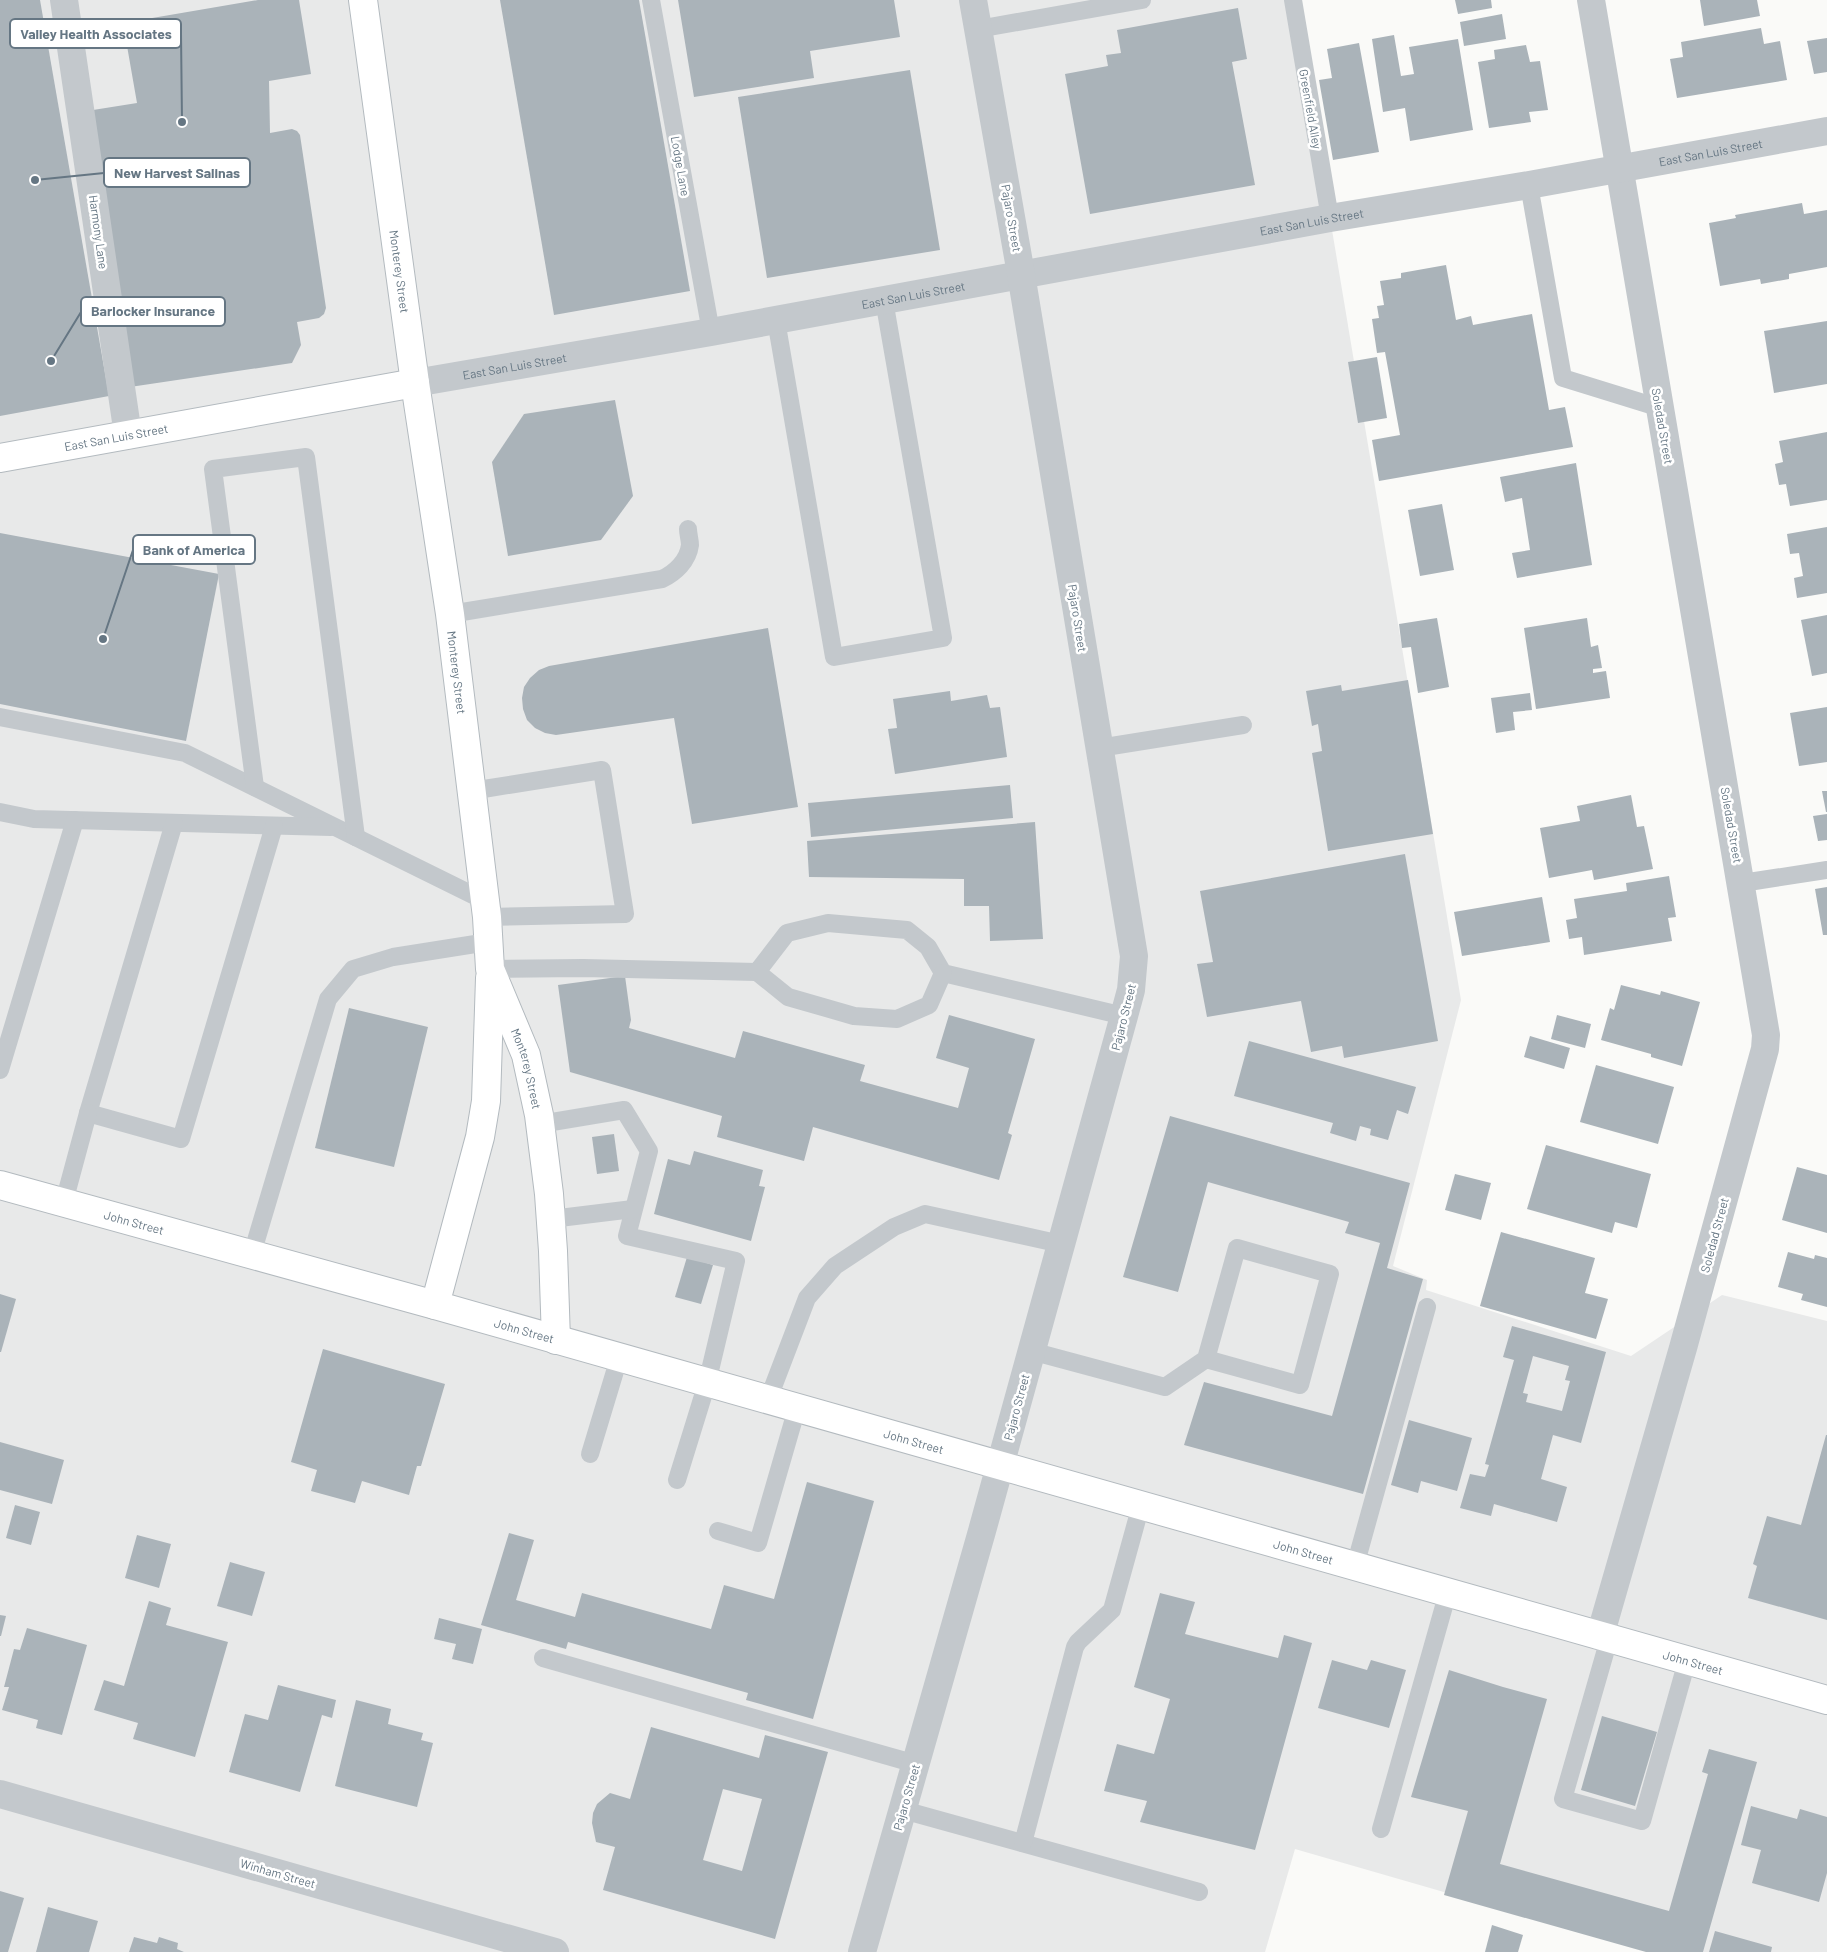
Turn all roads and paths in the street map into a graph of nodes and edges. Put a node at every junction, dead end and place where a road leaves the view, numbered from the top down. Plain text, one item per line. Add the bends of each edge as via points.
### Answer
1 (64, 0) edge
2 (363, 0) edge
3 (651, 0) edge
4 (973, 0) edge
5 (1142, 0) edge
6 (1293, 0) edge
7 (1591, 0) edge
8 (978, 29) junction
9 (1827, 131) edge
10 (1619, 168) junction
11 (1529, 185) junction
12 (1330, 218) junction
13 (1021, 274) junction
14 (884, 300) junction
15 (776, 320) junction
16 (711, 332) junction
17 (415, 384) junction
18 (1660, 408) junction
19 (128, 435) junction
20 (0, 458) edge
21 (688, 529) dead end
22 (450, 614) junction
23 (0, 717) edge
24 (1243, 725) dead end
25 (1099, 748) junction
26 (254, 787) junction
27 (471, 791) junction
28 (0, 812) edge
29 (75, 820) junction
30 (174, 823) junction
31 (274, 826) junction
32 (337, 828) junction
33 (356, 837) junction
34 (1827, 870) edge
35 (1742, 883) junction
36 (487, 920) junction
37 (490, 969) junction
38 (758, 972) junction
39 (944, 973) junction
40 (1124, 1016) junction
41 (0, 1070) edge
42 (88, 1113) junction
43 (540, 1124) junction
44 (0, 1185) edge
45 (64, 1202) junction
46 (634, 1209) junction
47 (551, 1219) junction
48 (1061, 1244) junction
49 (252, 1254) junction
50 (435, 1305) junction
51 (1427, 1307) dead end
52 (556, 1340) junction
53 (1031, 1351) junction
54 (619, 1358) junction
55 (1206, 1359) junction
56 (707, 1383) junction
57 (768, 1400) junction
58 (797, 1408) junction
59 (590, 1454) dead end
60 (1000, 1464) junction
61 (677, 1480) dead end
62 (1141, 1505) junction
63 (718, 1531) dead end
64 (1355, 1566) junction
65 (1448, 1592) junction
66 (1604, 1637) junction
67 (543, 1658) dead end
68 (1687, 1661) junction
69 (1827, 1700) edge
70 (916, 1764) junction
71 (0, 1794) edge
72 (903, 1810) junction
73 (1381, 1830) dead end
74 (1024, 1843) junction
75 (1199, 1892) dead end
76 (555, 1952) edge
77 (862, 1952) edge

1 - 19 street, Harmony Lane
2 - 17 main road, Monterey Street
3 - 16 lane, Lodge Lane
4 - 8 street, Pajaro Street
5 - 8 lane
6 - 12 lane, Greenfield Alley
7 - 10 street, Soledad Street
8 - 13 street, Pajaro Street
9 - 10 street, East San Luis Street
10 - 11 street, East San Luis Street
10 - 18 street, Soledad Street
11 - 12 street, East San Luis Street
11 - 18 lane via 1563,378
12 - 13 street, East San Luis Street
13 - 14 street, East San Luis Street
13 - 25 street, Pajaro Street
14 - 15 street, East San Luis Street
14 - 15 lane via 943,638 834,657
15 - 16 street, East San Luis Street
16 - 17 street, East San Luis Street
17 - 19 main road, East San Luis Street
17 - 22 main road, Monterey Street
18 - 35 street, Soledad Street
19 - 20 main road, East San Luis Street
21 - 22 lane via 690,546 684,560 675,573 662,580
22 - 27 main road, Monterey Street
23 - 26 lane via 185,752
24 - 25 lane
25 - 40 street, Pajaro Street via 1134,956 1131,990
26 - 32 lane
26 - 33 lane via 213,469 306,457
27 - 36 main road, Monterey Street
27 - 36 lane via 602,770 625,914
28 - 29 lane via 34,819
29 - 30 lane
29 - 41 lane
30 - 31 lane
30 - 42 lane
31 - 32 lane
31 - 42 lane via 181,1139
32 - 33 lane
33 - 36 lane
34 - 35 lane
35 - 66 street, Soledad Street via 1766,1035 1765,1048
36 - 37 main road, Monterey Street
36 - 49 lane via 353,969 328,998
37 - 38 lane
37 - 43 main road, Monterey Street via 526,1055
37 - 50 main road via 486,1101 478,1147
38 - 39 lane via 788,997 854,1016 897,1019 929,1005
38 - 39 lane via 787,933 828,923 907,930 928,947
39 - 40 lane
40 - 48 street, Pajaro Street
42 - 45 lane
43 - 46 lane via 624,1110 649,1151
43 - 47 main road, Monterey Street
44 - 45 main road, John Street
45 - 49 main road, John Street
46 - 47 lane
46 - 56 lane via 626,1236 736,1261
47 - 52 main road, Monterey Street
48 - 53 street, Pajaro Street
48 - 57 lane via 926,1214 894,1228 835,1266 807,1298
49 - 50 main road, John Street
50 - 52 main road, John Street
51 - 64 lane
52 - 54 main road, John Street
53 - 55 lane via 1165,1387
53 - 60 street, Pajaro Street
54 - 56 main road, John Street
54 - 59 lane
55 - 55 lane via 1237,1248 1330,1274 1300,1385
56 - 57 main road, John Street
56 - 61 lane
57 - 58 main road, John Street
58 - 60 main road, John Street
58 - 63 lane via 758,1543
60 - 62 main road, John Street
60 - 70 street, Pajaro Street
62 - 64 main road, John Street
62 - 74 lane via 1112,1610 1075,1647
64 - 65 main road, John Street
65 - 66 main road, John Street
65 - 73 lane
66 - 68 main road, John Street
66 - 68 lane via 1563,1799 1572,1802 1642,1821
67 - 70 lane
68 - 69 main road, John Street
70 - 72 street, Pajaro Street
71 - 76 street, Winham Street
72 - 74 lane
72 - 77 street, Pajaro Street
74 - 75 lane

